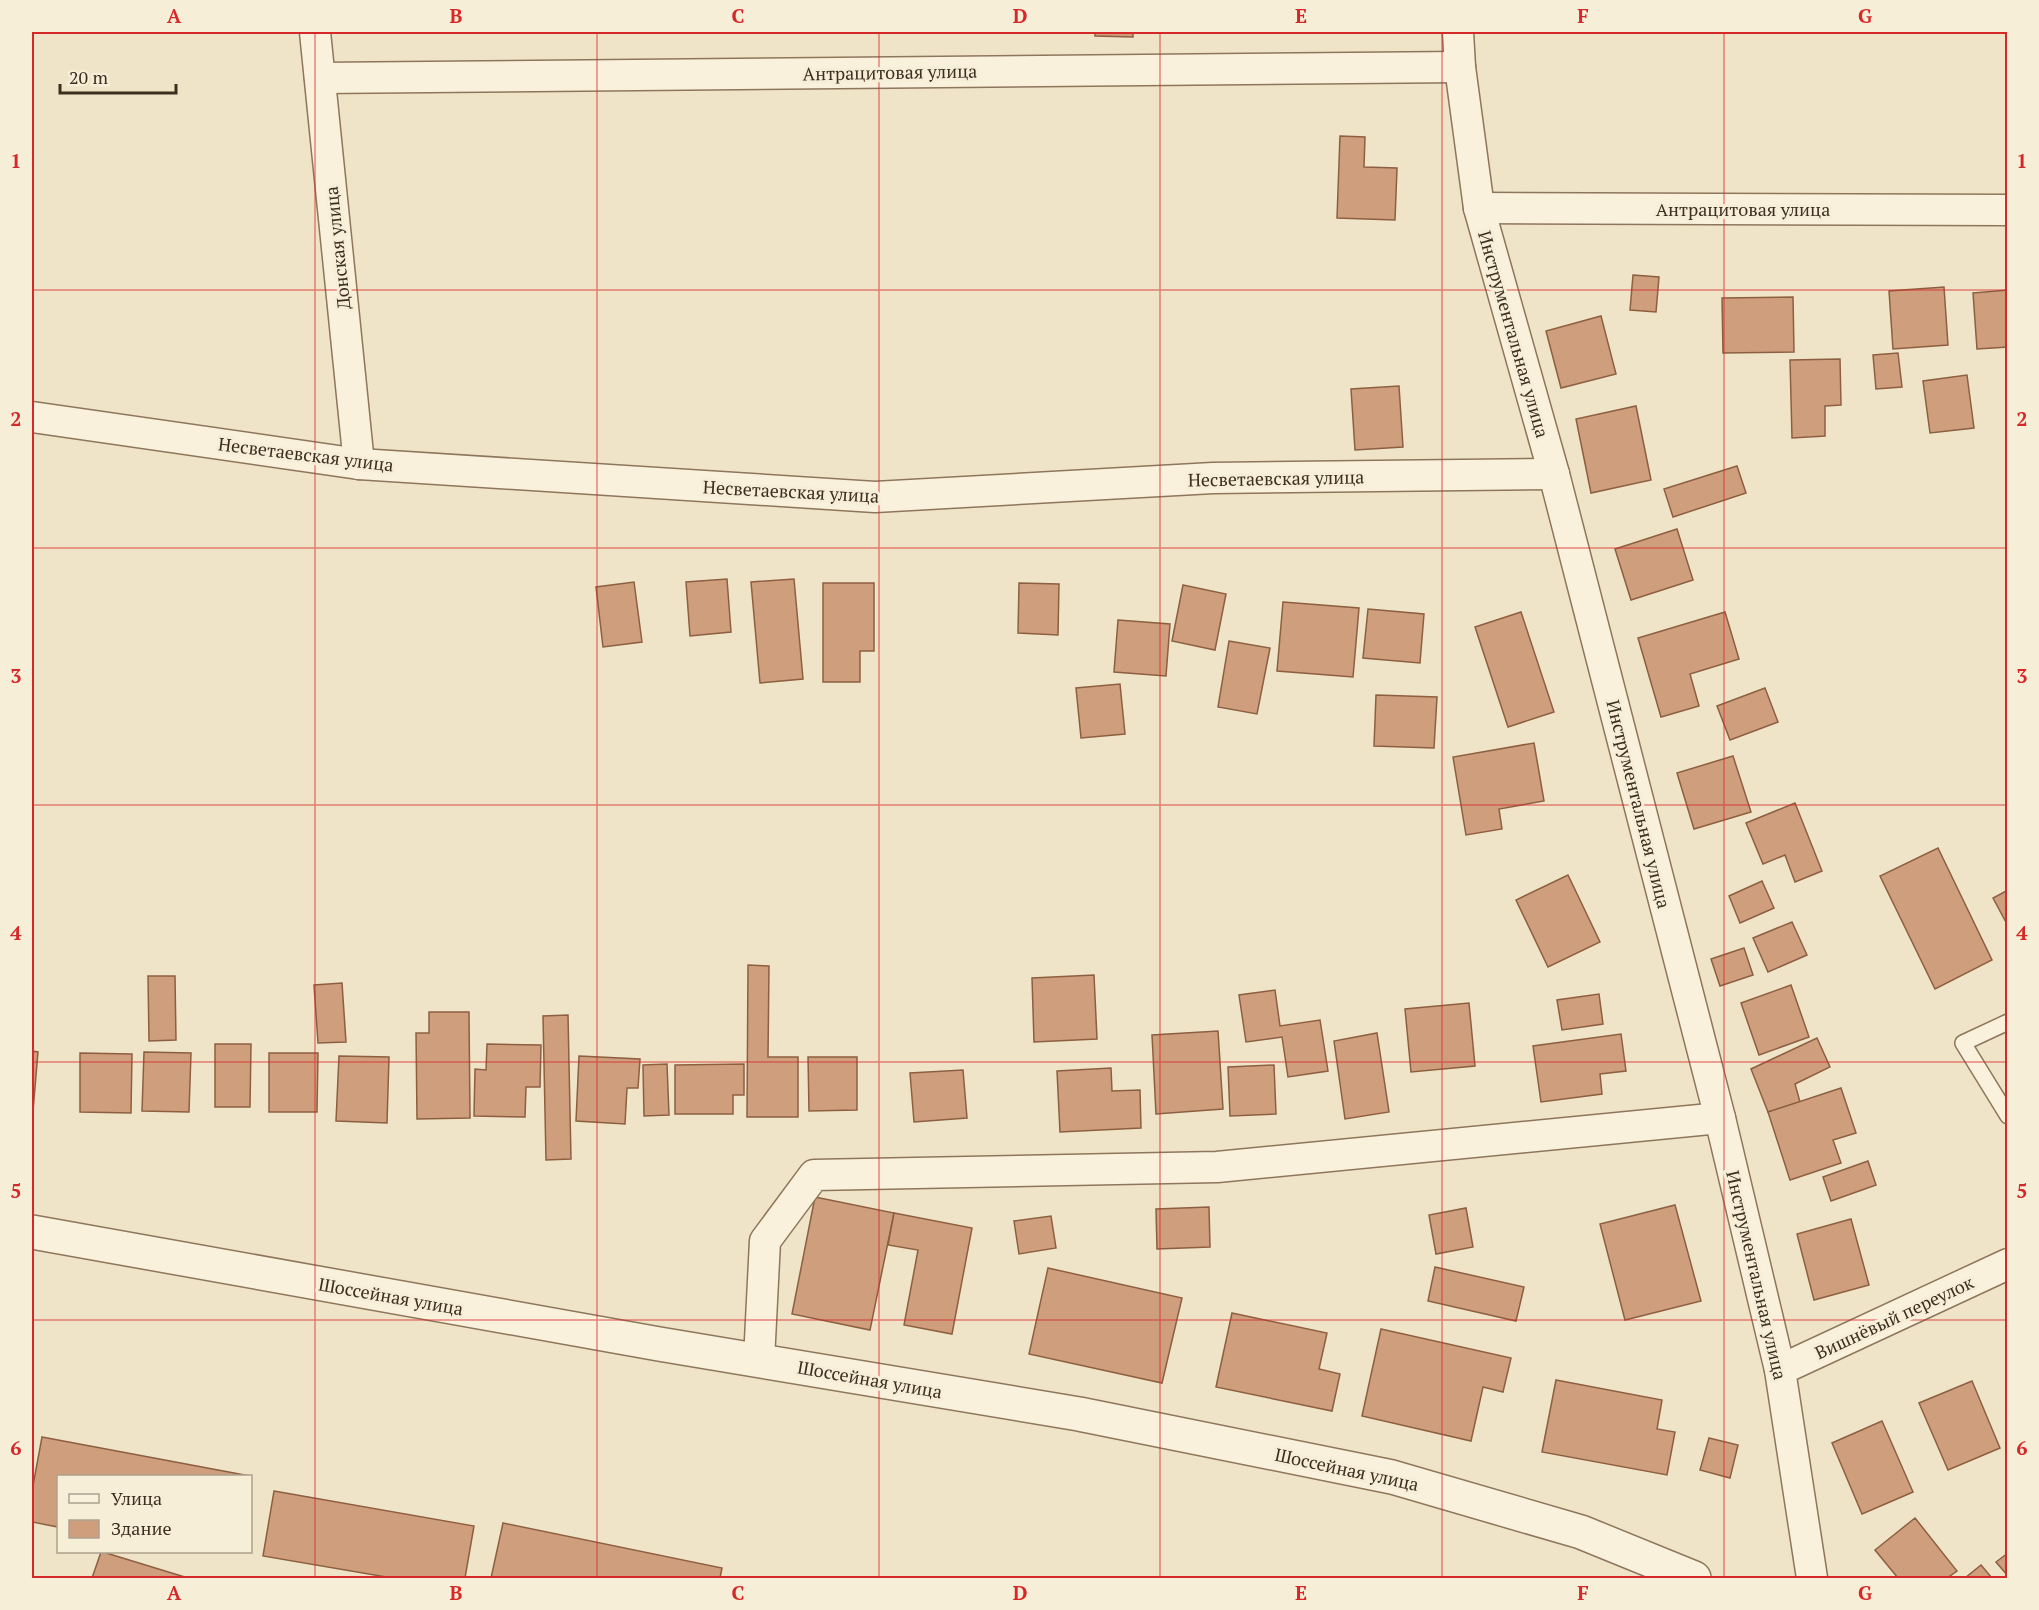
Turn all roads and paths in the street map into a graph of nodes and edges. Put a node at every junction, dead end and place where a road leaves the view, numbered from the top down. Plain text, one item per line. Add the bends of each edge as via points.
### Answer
1 (315, 32) edge
2 (1458, 32) edge
3 (1460, 67) junction
4 (320, 78) junction
5 (1479, 208) junction
6 (2007, 210) edge
7 (32, 417) edge
8 (359, 464) junction
9 (1554, 474) junction
10 (2007, 1022) edge
11 (2007, 1116) edge
12 (1720, 1118) junction
13 (32, 1232) edge
14 (2007, 1264) edge
15 (759, 1360) junction
16 (1780, 1370) junction
17 (1694, 1578) edge
18 (1812, 1578) edge

1 - 4 street, Донская улица
2 - 3 street, Инструментальная улица
3 - 4 street, Антрацитовая улица
3 - 5 street, Инструментальная улица
4 - 8 street, Донская улица
5 - 6 street, Антрацитовая улица
5 - 9 street, Инструментальная улица
7 - 8 street, Несветаевская улица
8 - 9 street, Несветаевская улица via 875,497 1213,478
9 - 12 street, Инструментальная улица
10 - 11 lane via 1963,1043
12 - 15 street via 1217,1167 814,1175 765,1241
12 - 16 street, Инструментальная улица
13 - 15 street, Шоссейная улица
14 - 16 street, Вишнёвый переулок
15 - 17 street, Шоссейная улица via 1079,1414 1392,1477 1581,1532
16 - 18 street, Инструментальная улица

